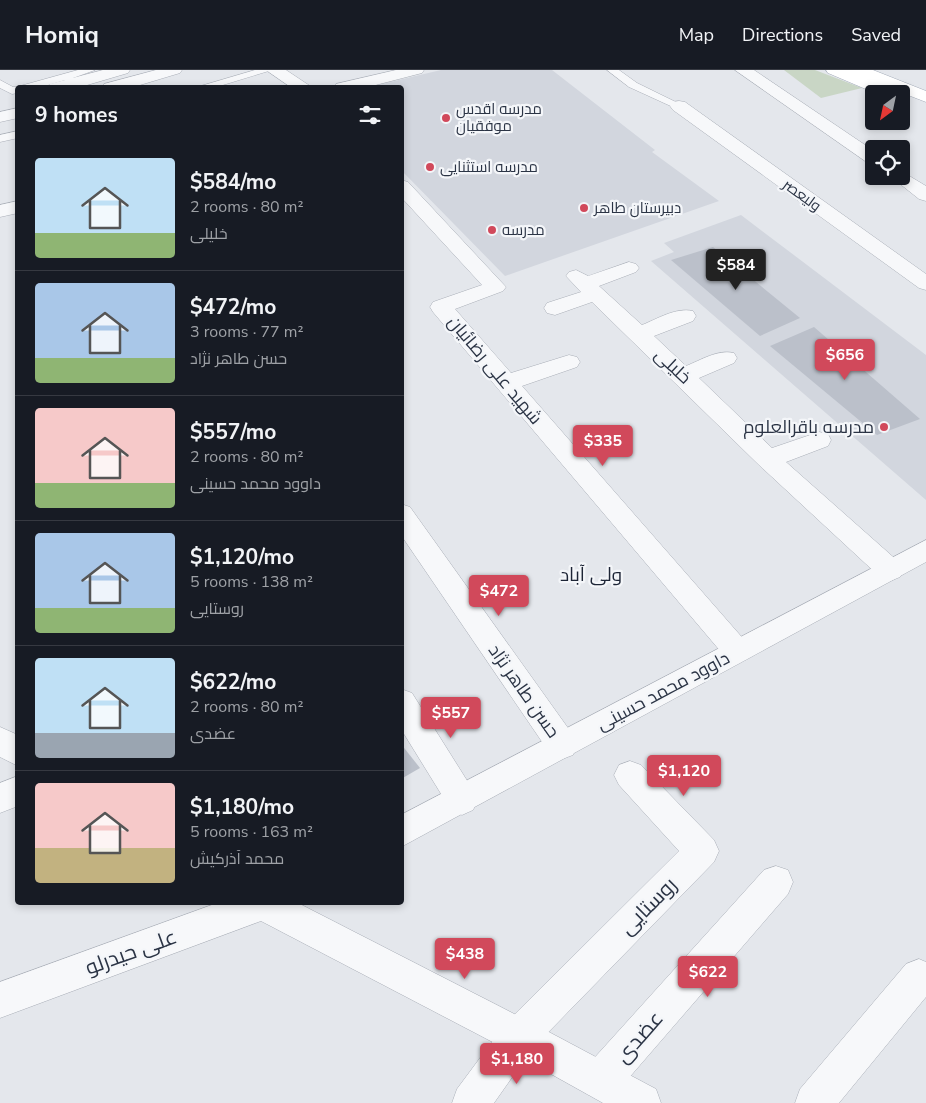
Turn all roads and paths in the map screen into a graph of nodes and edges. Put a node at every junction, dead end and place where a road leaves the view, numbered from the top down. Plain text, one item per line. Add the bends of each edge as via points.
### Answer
1 (90, 70) edge
2 (122, 70) edge
3 (174, 70) edge
4 (267, 70) edge
5 (274, 70) edge
6 (416, 70) edge
7 (612, 70) edge
8 (743, 70) edge
9 (764, 70) edge
10 (834, 70) edge
11 (858, 70) edge
12 (65, 82) edge
13 (0, 83) edge
14 (44, 85) edge
15 (121, 85) edge
16 (210, 85) edge
17 (300, 85) edge
18 (354, 85) edge
19 (872, 85) edge
20 (12, 95) edge
21 (926, 97) edge
22 (910, 99) edge
23 (926, 105) edge
24 (679, 106) joint
25 (15, 114) edge
26 (0, 117) edge
27 (15, 135) edge
28 (0, 139) edge
29 (865, 140) edge
30 (865, 153) edge
31 (910, 170) edge
32 (926, 181) edge
33 (910, 184) edge
34 (404, 189) edge
35 (926, 195) edge
36 (15, 208) edge
37 (0, 211) edge
38 (629, 268) dead end
39 (926, 284) edge
40 (585, 285) junction
41 (554, 308) dead end
42 (685, 316) dead end
43 (639, 334) junction
44 (726, 358) dead end
45 (569, 362) dead end
46 (683, 376) junction
47 (506, 383) junction
48 (819, 440) dead end
49 (768, 459) junction
50 (404, 518) edge
51 (926, 550) edge
52 (890, 570) junction
53 (737, 651) junction
54 (404, 707) edge
55 (0, 742) edge
56 (562, 745) junction
57 (15, 750) edge
58 (630, 775) dead end
59 (15, 791) edge
60 (0, 798) edge
61 (462, 800) junction
62 (404, 830) edge
63 (776, 882) dead end
64 (258, 905) edge
65 (267, 905) edge
66 (919, 977) dead end
67 (0, 1000) edge
68 (519, 1036) junction
69 (600, 1080) junction
70 (471, 1103) edge
71 (642, 1103) edge
72 (814, 1103) edge

1 - 12 lane
2 - 12 street
3 - 15 street
4 - 16 lane
5 - 17 street
6 - 18 street
7 - 24 lane
8 - 30 street
9 - 29 street
10 - 19 main road
11 - 21 main road
12 - 14 lane
13 - 20 lane
22 - 23 main road
24 - 39 street, ولیعصر
25 - 26 street
27 - 28 lane
31 - 32 street
33 - 35 street
34 - 47 street, شهید علی رضائیان via 496,287 441,307
36 - 37 street
38 - 40 street
40 - 41 street
40 - 43 street, خلیلی
42 - 43 street
43 - 46 street, خلیلی
44 - 46 street
45 - 47 street
46 - 49 street, خلیلی
47 - 53 street, شهید علی رضائیان
48 - 49 street
49 - 52 street, خلیلی
50 - 56 street, حسن طاهر نژاد
51 - 52 street, داوود محمد حسینی
52 - 53 street, داوود محمد حسینی
53 - 56 street, داوود محمد حسینی
54 - 61 street
55 - 57 street
56 - 61 street, داوود محمد حسینی
58 - 68 street, روستایی via 702,851
59 - 60 street
61 - 62 street, داوود محمد حسینی
63 - 69 street, عضدی
64 - 67 street, علی حیدرلو
65 - 68 street
66 - 72 street
68 - 69 street
68 - 70 street
69 - 71 street

